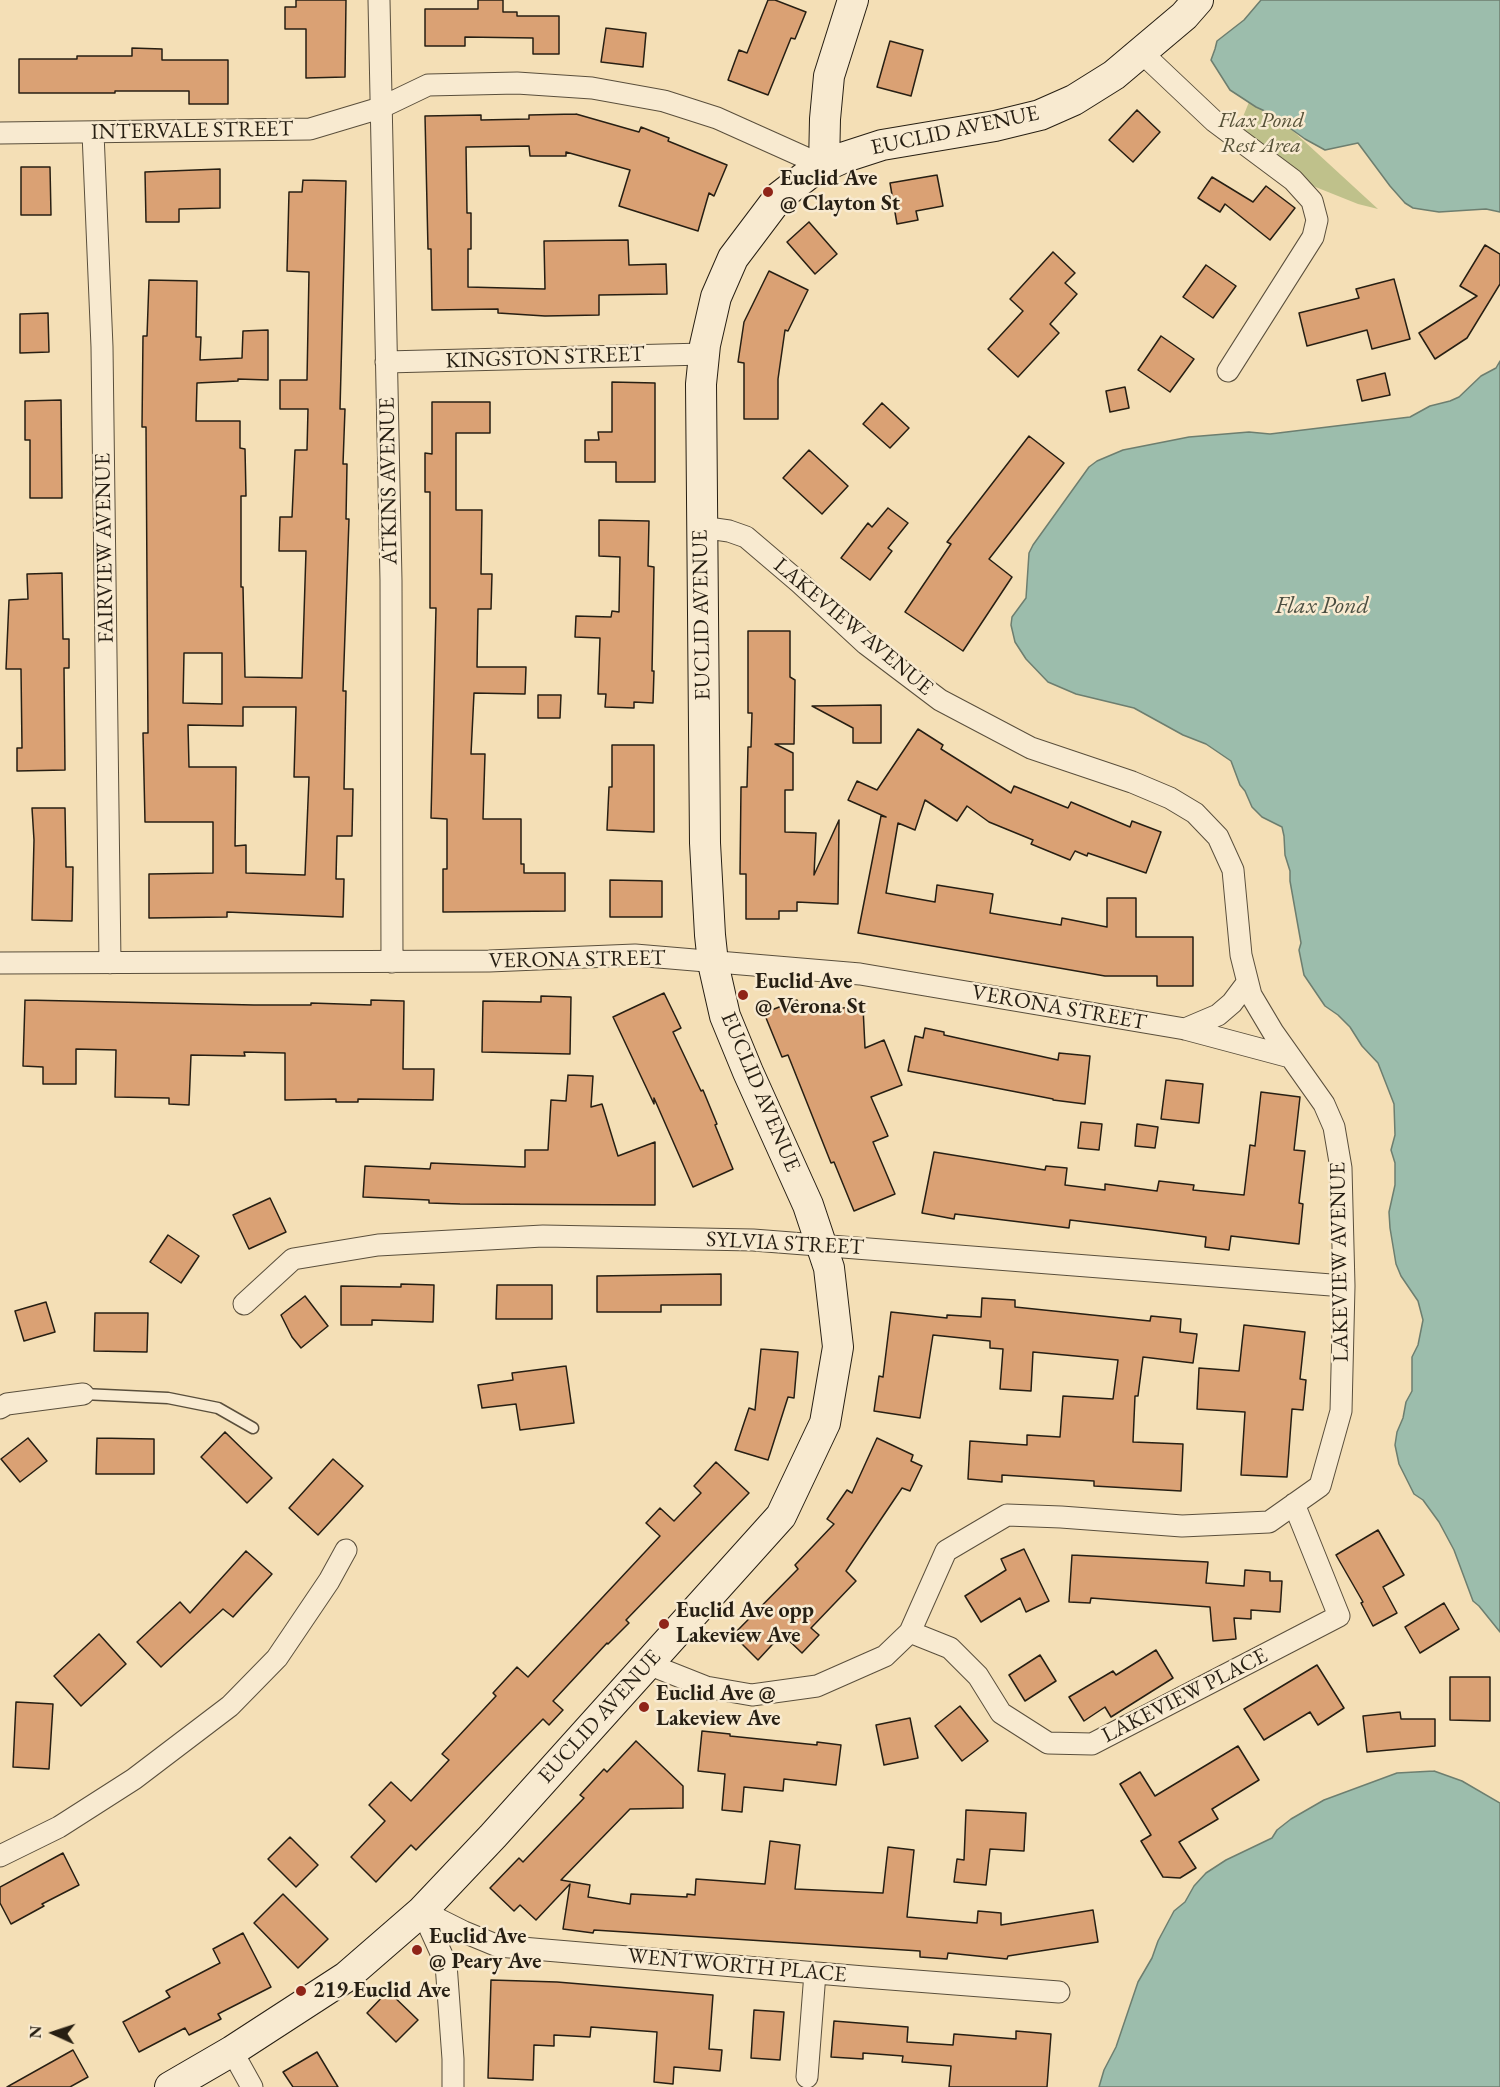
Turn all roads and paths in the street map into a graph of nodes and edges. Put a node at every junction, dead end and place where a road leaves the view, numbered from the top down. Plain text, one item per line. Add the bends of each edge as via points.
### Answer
1 (379, 0) edge
2 (853, 0) edge
3 (1198, 0) edge
4 (1141, 52) junction
5 (380, 108) junction
6 (0, 133) edge
7 (93, 133) junction
8 (824, 166) junction
9 (704, 354) junction
10 (386, 362) junction
11 (1228, 371) dead end
12 (701, 527) junction
13 (392, 962) junction
14 (0, 963) edge
15 (110, 963) junction
16 (713, 963) junction
17 (1247, 983) junction
18 (1185, 1029) junction
19 (1290, 1057) junction
20 (822, 1245) junction
21 (1344, 1287) junction
22 (244, 1304) dead end
23 (83, 1394) joint
24 (0, 1408) edge
25 (253, 1428) dead end
26 (1294, 1504) junction
27 (346, 1550) dead end
28 (910, 1632) junction
29 (648, 1664) junction
30 (0, 1856) edge
31 (422, 1911) junction
32 (815, 1973) junction
33 (1059, 1992) dead end
34 (232, 2051) junction
35 (807, 2077) dead end
36 (170, 2087) edge
37 (252, 2087) edge
38 (453, 2087) edge

1 - 5 street, ATKINS AVENUE
2 - 8 street via 829,76
3 - 4 street, EUCLID AVENUE
4 - 8 street, EUCLID AVENUE via 1074,100 1040,115 882,145
4 - 11 street via 1214,121 1293,180 1312,201 1317,220 1313,237
5 - 7 street, INTERVALE STREET via 310,129
5 - 8 street, INTERVALE STREET via 428,85 517,83 592,88 688,108
5 - 10 street, ATKINS AVENUE
6 - 7 street, INTERVALE STREET
7 - 15 street, FAIRVIEW AVENUE via 102,347
8 - 9 street, EUCLID AVENUE via 779,196 733,258 716,297
9 - 10 street, KINGSTON STREET
9 - 12 street, EUCLID AVENUE
10 - 13 street, ATKINS AVENUE
12 - 16 street, EUCLID AVENUE via 705,843
12 - 17 street, LAKEVIEW AVENUE via 746,537 866,644 940,700 1031,748 1132,782 1195,813 1218,837 1233,870
13 - 15 street, VERONA STREET
13 - 16 street, VERONA STREET via 635,955
14 - 15 street, VERONA STREET
16 - 18 street, VERONA STREET via 860,974
16 - 20 street, EUCLID AVENUE via 725,1016
17 - 18 street via 1218,1015
17 - 19 street, LAKEVIEW AVENUE
18 - 19 street, VERONA STREET
19 - 21 street, LAKEVIEW AVENUE via 1311,1083 1334,1128 1341,1168
20 - 21 street, SYLVIA STREET
20 - 22 street, SYLVIA STREET via 543,1236 378,1245 293,1259
20 - 29 street, EUCLID AVENUE via 829,1268 838,1347 825,1423 781,1516
21 - 26 street, LAKEVIEW AVENUE via 1341,1411 1320,1486
23 - 24 street
23 - 25 lane via 168,1398 218,1408
26 - 28 street, LAKEVIEW AVENUE via 1269,1522 1182,1526 1007,1515 946,1551
26 - 28 street, LAKEVIEW PLACE via 1339,1617 1092,1744 1048,1743 1001,1713 978,1676 950,1648
27 - 30 street via 277,1658 230,1706 134,1779 59,1827
28 - 29 street, LAKEVIEW AVENUE via 885,1656 818,1686 752,1695 706,1688
29 - 31 street, EUCLID AVENUE
31 - 32 street, WENTWORTH PLACE via 498,1946
31 - 34 street, EUCLID AVENUE via 346,1977
31 - 38 street via 446,1964
32 - 33 street, WENTWORTH PLACE
32 - 35 street
34 - 36 street, EUCLID AVENUE
34 - 37 street

